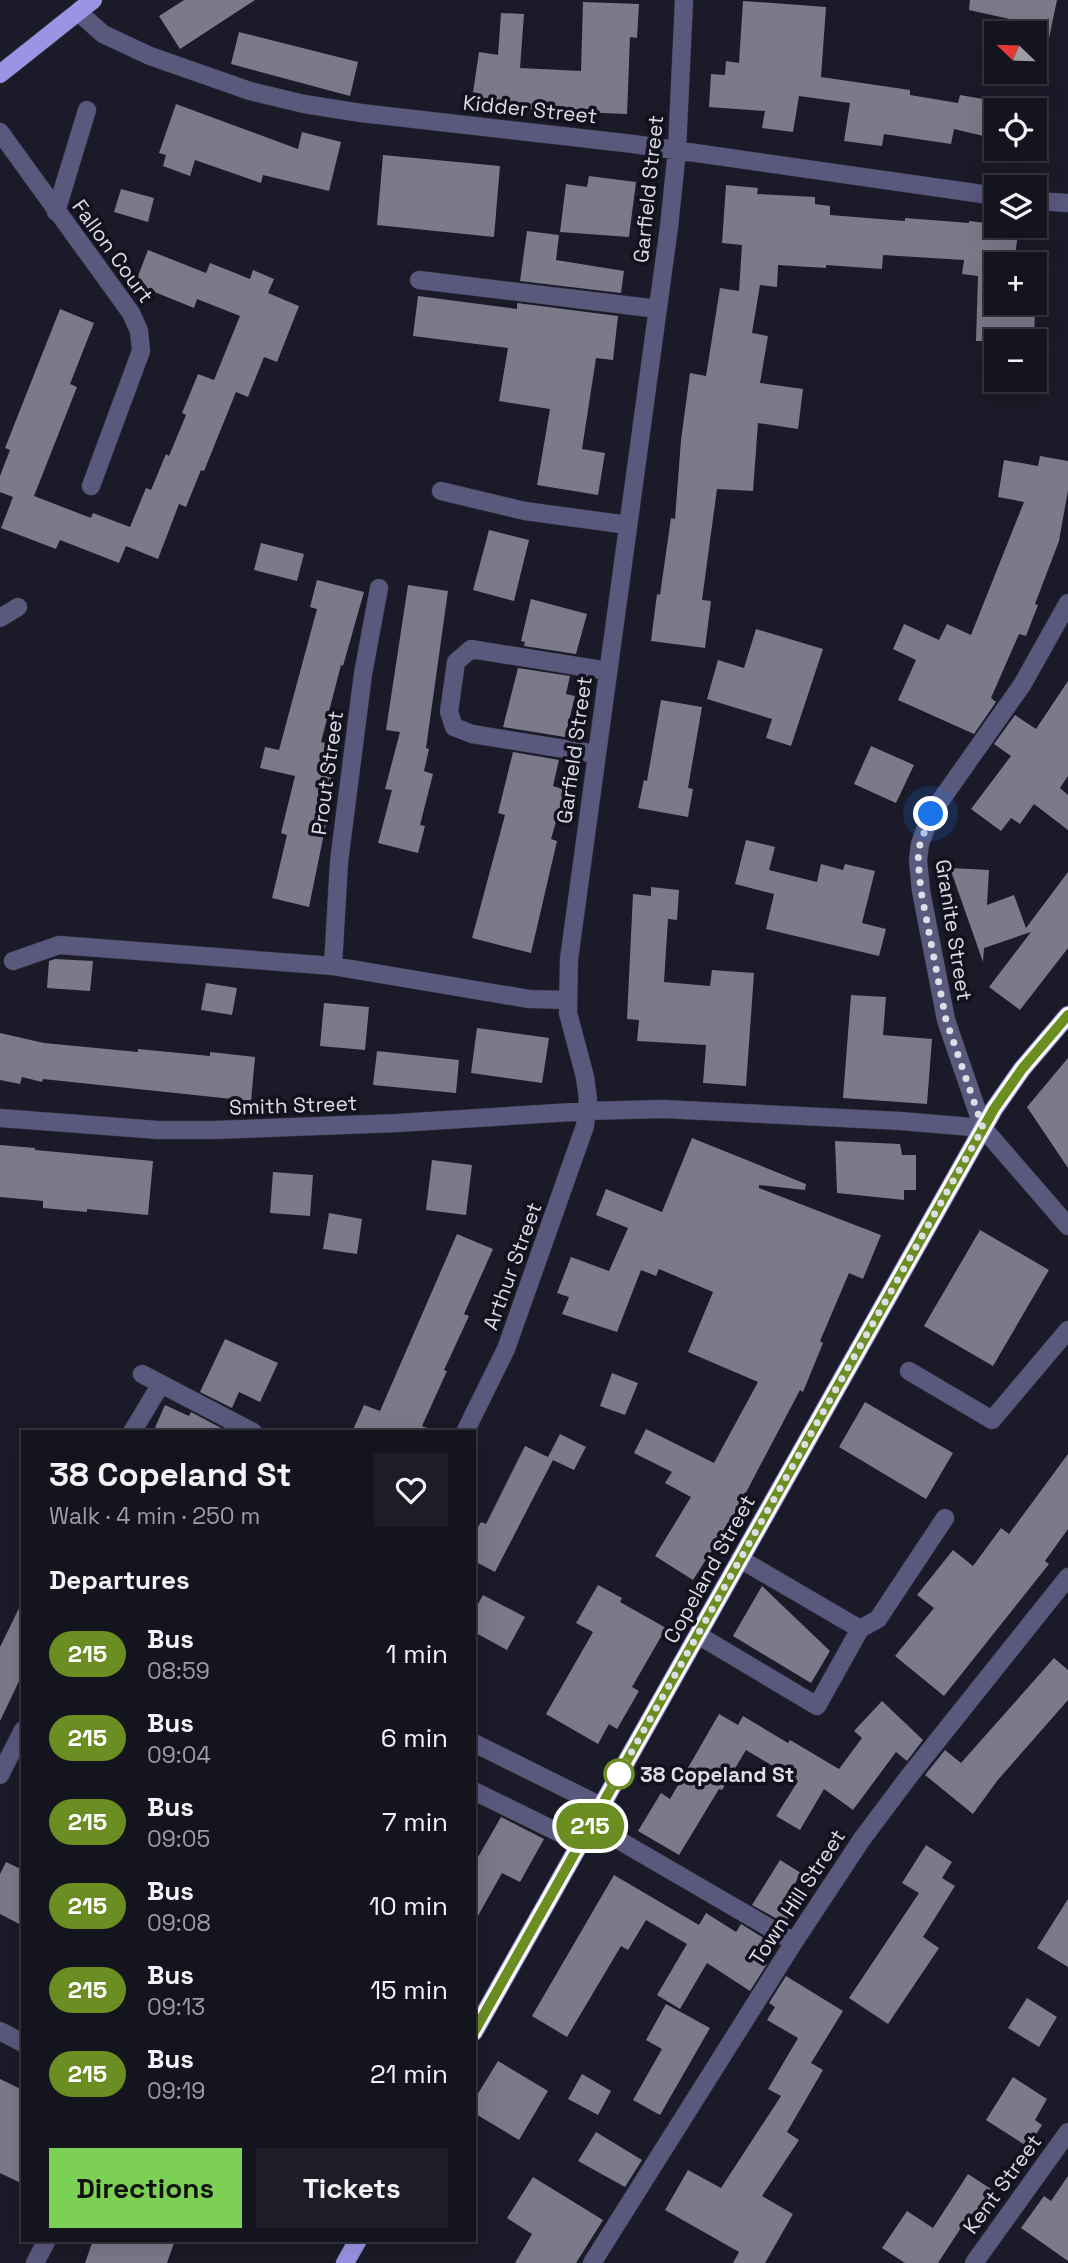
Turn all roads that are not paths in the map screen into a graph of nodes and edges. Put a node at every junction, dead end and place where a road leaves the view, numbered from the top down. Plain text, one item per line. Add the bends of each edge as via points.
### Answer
1 (684, 0) edge
2 (87, 5) edge
3 (0, 74) edge
4 (87, 110) dead end
5 (0, 132) edge
6 (677, 150) junction
7 (984, 194) edge
8 (1047, 202) edge
9 (1068, 203) edge
10 (57, 212) junction
11 (419, 280) dead end
12 (658, 309) junction
13 (91, 486) dead end
14 (441, 491) dead end
15 (628, 525) junction
16 (379, 587) dead end
17 (1068, 603) edge
18 (18, 607) dead end
19 (0, 618) edge
20 (608, 671) junction
21 (596, 754) junction
22 (13, 961) dead end
23 (333, 966) junction
24 (567, 1000) junction
25 (1068, 1015) edge
26 (588, 1111) junction
27 (0, 1118) edge
28 (983, 1128) junction
29 (1068, 1226) edge
30 (1068, 1330) edge
31 (909, 1371) dead end
32 (142, 1374) dead end
33 (161, 1384) junction
34 (133, 1430) edge
35 (251, 1430) edge
36 (466, 1430) edge
37 (945, 1518) dead end
38 (740, 1559) junction
39 (1065, 1587) edge
40 (860, 1629) junction
41 (698, 1635) junction
42 (21, 1734) edge
43 (476, 1743) edge
44 (0, 1774) edge
45 (476, 1792) edge
46 (601, 1806) junction
47 (591, 1824) junction
48 (580, 1843) junction
49 (794, 1942) junction
50 (476, 2028) edge
51 (0, 2031) edge
52 (21, 2042) edge
53 (1068, 2132) edge
54 (46, 2242) edge
55 (357, 2242) edge
56 (35, 2263) edge
57 (345, 2263) edge
58 (593, 2263) edge
59 (974, 2263) edge

1 - 6 street, Garfield Street
2 - 3 main road
2 - 6 street, Kidder Street via 85,18 132,49 285,100
4 - 10 street
5 - 10 street, Fallon Court
6 - 7 street, Kidder Street
6 - 12 street, Garfield Street
8 - 9 street
10 - 13 street, Fallon Court via 131,313 142,341
11 - 12 street
12 - 15 street, Garfield Street
14 - 15 street via 525,511
15 - 20 street, Garfield Street
16 - 23 street, Prout Street via 339,862
17 - 28 street, Granite Street via 1022,685 931,814 920,844 921,891 941,999
18 - 19 street
20 - 21 street, Garfield Street
20 - 21 street via 471,649 456,662 449,712 454,727 472,734
21 - 24 street, Garfield Street via 571,935
22 - 23 street via 59,945
23 - 24 street via 529,999
24 - 26 street, Garfield Street
25 - 28 main road, Copeland Street via 1012,1082
26 - 27 street, Smith Street via 214,1130
26 - 28 street via 690,1110
26 - 36 street, Arthur Street via 579,1148 506,1349
28 - 29 street, Granite Street
28 - 38 main road, Copeland Street
30 - 31 street via 992,1420
32 - 33 street
33 - 34 street
33 - 35 street
37 - 40 street via 885,1610
38 - 40 street
38 - 41 main road, Copeland Street
39 - 49 street, Town Hill Street via 894,1796
40 - 41 street via 817,1706
41 - 46 main road, Copeland Street
42 - 44 street
43 - 46 street
45 - 48 street
46 - 47 main road, Copeland Street
47 - 48 main road, Copeland Street
47 - 49 street
48 - 50 main road, Copeland Street
49 - 58 street, Town Hill Street
51 - 52 street
53 - 59 street, Kent Street
54 - 56 street
55 - 57 main road

